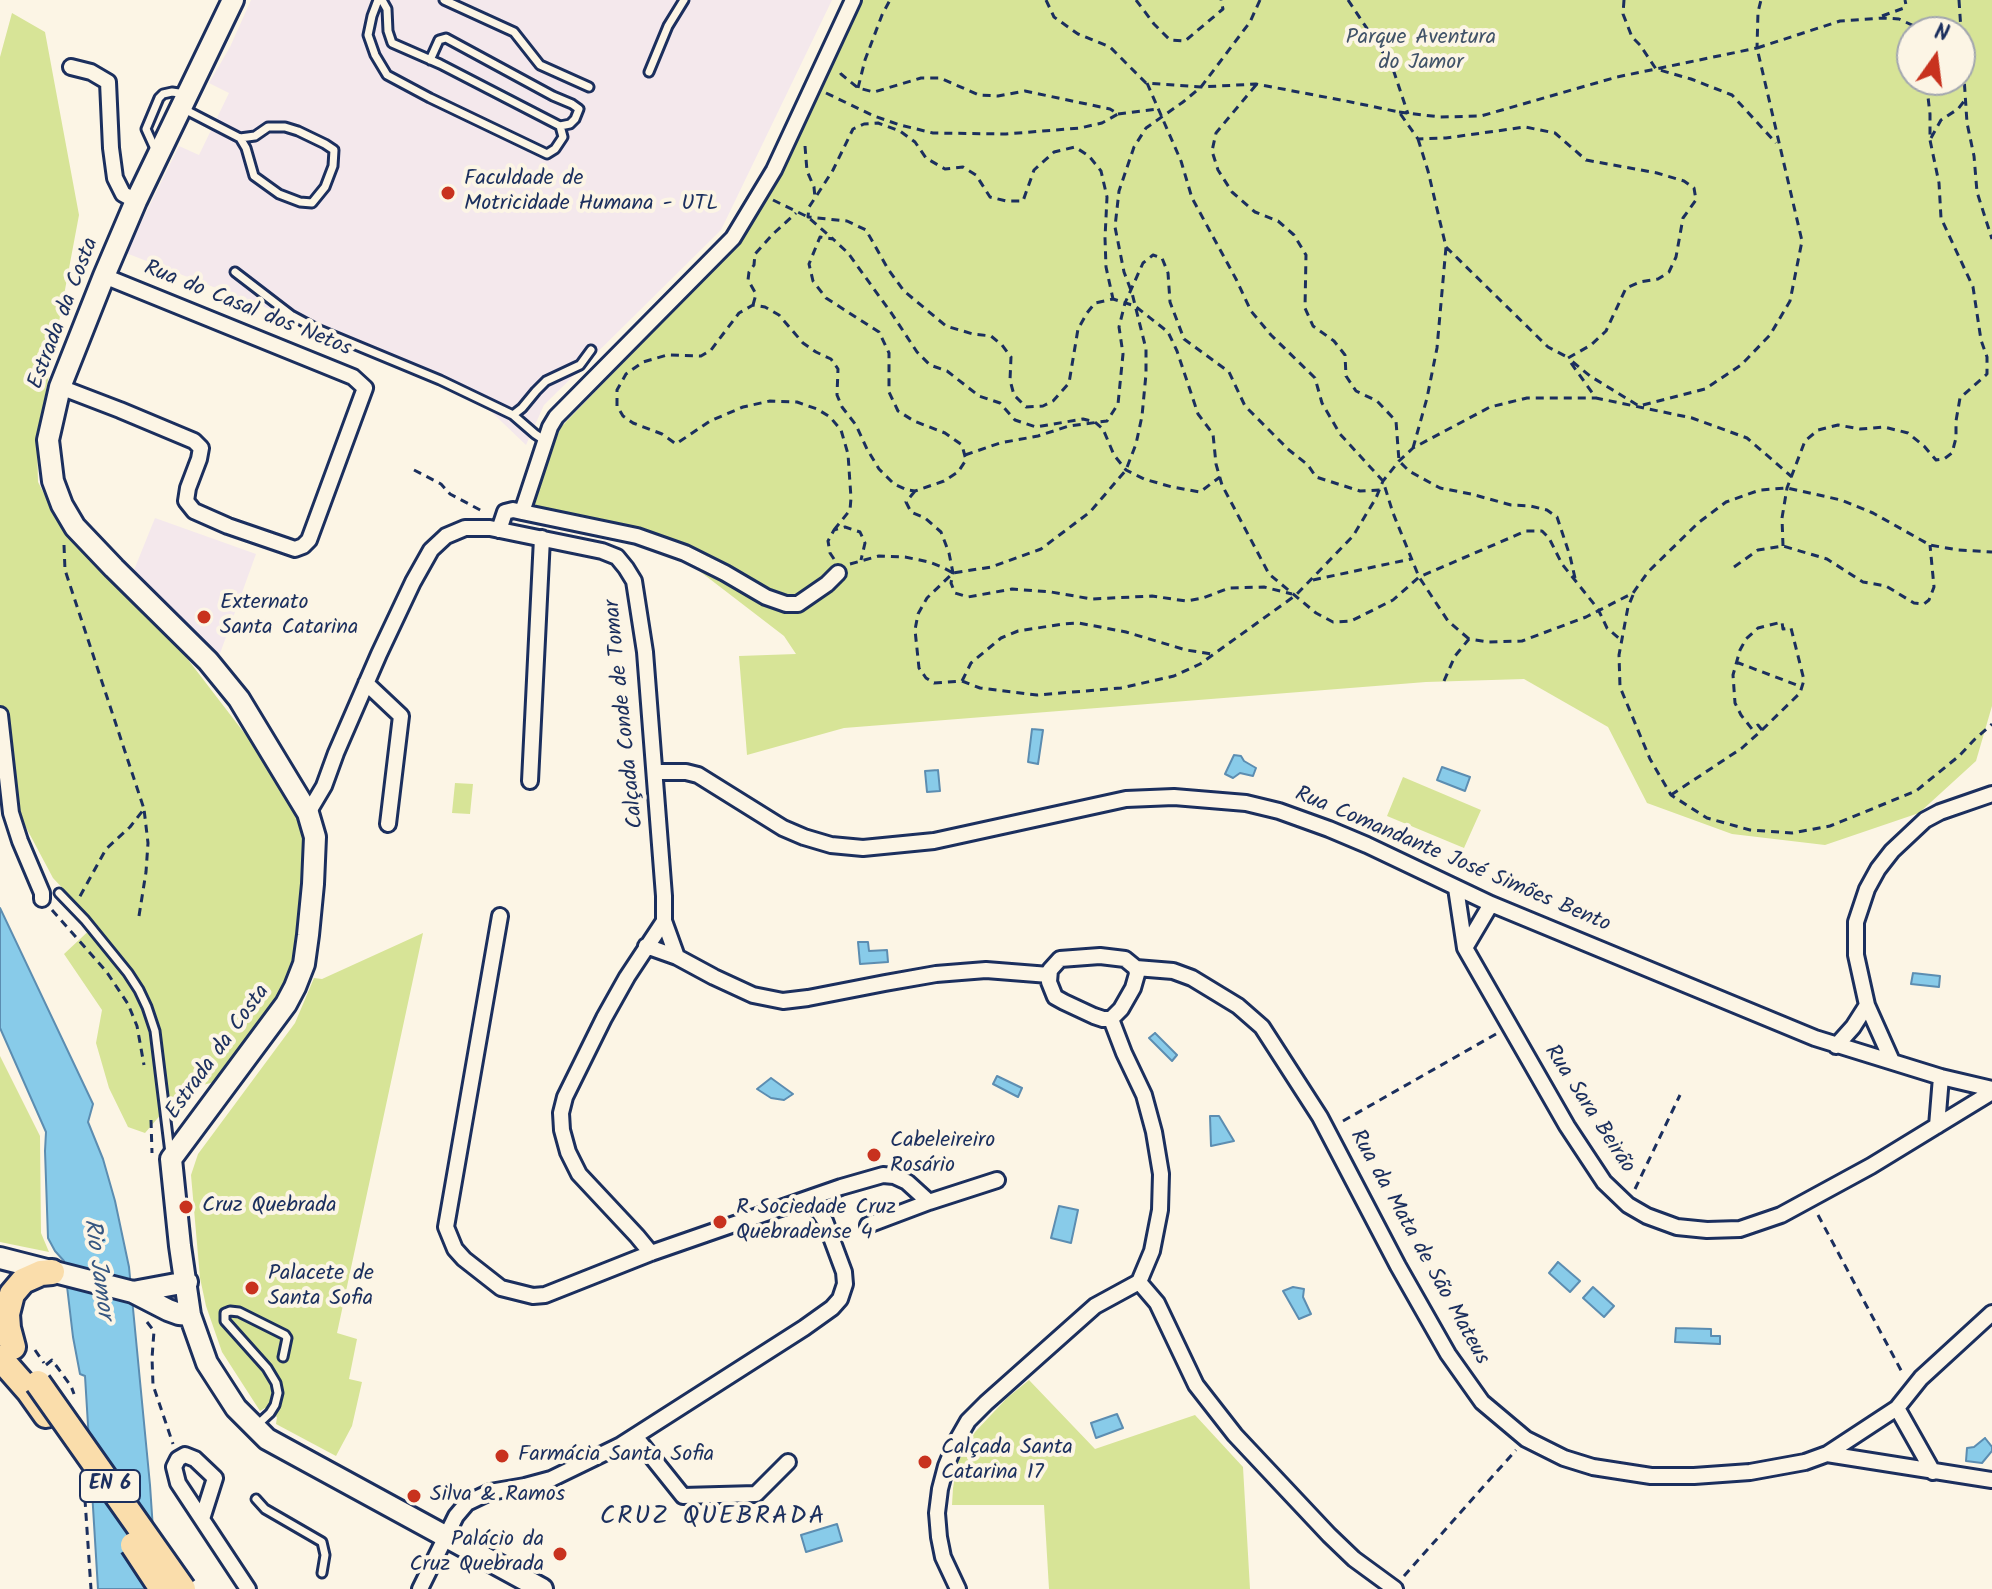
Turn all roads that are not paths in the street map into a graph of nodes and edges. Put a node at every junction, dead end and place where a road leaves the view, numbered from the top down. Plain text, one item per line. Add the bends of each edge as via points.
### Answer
1 (233, 0) edge
2 (380, 0) edge
3 (444, 0) edge
4 (684, 0) edge
5 (853, 0) edge
6 (430, 60) junction
7 (71, 67) dead end
8 (649, 72) dead end
9 (589, 87) dead end
10 (185, 101) junction
11 (560, 126) junction
12 (240, 138) junction
13 (136, 201) junction
14 (235, 272) dead end
15 (104, 276) junction
16 (591, 350) dead end
17 (60, 387) junction
18 (513, 415) junction
19 (546, 441) junction
20 (522, 512) junction
21 (501, 526) junction
22 (542, 538) junction
23 (843, 569) road end
24 (366, 683) junction
25 (0, 715) edge
26 (656, 772) junction
27 (530, 781) dead end
28 (1992, 794) edge
29 (308, 813) junction
30 (388, 824) dead end
31 (1456, 888) junction
32 (59, 893) dead end
33 (42, 899) road end
34 (1491, 904) junction
35 (500, 916) dead end
36 (664, 921) junction
37 (646, 946) junction
38 (1465, 948) junction
39 (677, 957) junction
40 (1136, 968) junction
41 (1049, 975) junction
42 (1867, 1005) junction
43 (1111, 1019) junction
44 (1836, 1046) junction
45 (1892, 1061) junction
46 (1941, 1077) junction
47 (1992, 1090) edge
48 (1937, 1126) junction
49 (161, 1160) junction
50 (997, 1180) dead end
51 (810, 1198) junction
52 (929, 1202) junction
53 (868, 1225) dead end
54 (651, 1253) junction
55 (0, 1258) edge
56 (52, 1272) junction
57 (187, 1282) junction
58 (1139, 1282) junction
59 (133, 1292) junction
60 (1992, 1313) edge
61 (190, 1315) junction
62 (11, 1345) edge
63 (283, 1357) dead end
64 (1897, 1408) junction
65 (254, 1427) junction
66 (635, 1436) junction
67 (1827, 1454) junction
68 (788, 1462) dead end
69 (1933, 1472) junction
70 (1992, 1480) edge
71 (256, 1499) dead end
72 (202, 1519) junction
73 (448, 1537) junction
74 (322, 1573) dead end
75 (1395, 1588) edge
76 (162, 1589) edge
77 (183, 1589) edge
78 (248, 1589) edge
79 (420, 1589) edge
80 (542, 1589) edge
81 (958, 1589) edge

1 - 10 street, Estrada da Costa
2 - 6 lane via 387,9 392,43
2 - 11 lane via 368,35 387,75 547,154 563,137
3 - 9 lane via 514,32 540,65
4 - 8 lane
5 - 19 street via 774,170 733,238 556,417
6 - 11 lane
6 - 11 lane via 439,40 446,38 579,109 570,124
7 - 13 street via 108,82 115,178 123,194
10 - 12 lane
10 - 13 street, Estrada da Costa
12 - 12 lane via 254,176 279,194 312,203 325,187 334,150 325,144 285,127 268,127
13 - 15 street, Estrada da Costa
14 - 18 lane via 317,329
15 - 17 street, Estrada da Costa
15 - 17 street, Rua do Casal dos Netos via 353,377 365,388 309,540 295,549 194,511 186,501 201,448 194,441
16 - 18 lane via 580,365 546,381
17 - 29 street, Estrada da Costa via 48,454 68,516 223,679
18 - 19 lane
19 - 20 street
20 - 21 street via 505,512
20 - 23 street via 637,536 685,553 786,604 798,604
21 - 22 street, Calçada Conde de Tomar
21 - 24 street, Calçada Conde de Tomar via 456,531 431,550
22 - 26 street, Calçada Conde de Tomar via 617,557 634,581
22 - 27 street
24 - 29 street, Calçada Conde de Tomar
24 - 30 street via 401,716
25 - 33 street via 11,813
26 - 31 street, Rua Comandante José Simões Bento via 698,775 783,828 831,845 863,848 934,841 1126,799 1246,803 1329,829
26 - 36 street, Calçada Conde de Tomar
28 - 42 street via 1925,820 1878,869 1856,922 1856,955
29 - 49 street, Estrada da Costa via 315,857 300,975 286,1004
31 - 34 street, Rua Comandante José Simões Bento
31 - 38 street, Rua Sara Beirão
32 - 49 lane via 128,973 147,1007 155,1031
34 - 38 street
34 - 44 street, Rua Comandante José Simões Bento
35 - 54 street via 451,1192 449,1237 464,1259 501,1288 533,1296
36 - 37 street
36 - 39 street, Calçada Conde de Tomar
37 - 39 street
37 - 54 street via 608,1009 561,1113 568,1152 579,1174
38 - 48 street, Rua Sara Beirão via 1604,1182 1647,1216 1677,1227 1740,1229 1781,1215
39 - 41 street via 753,995 783,1001 936,974 986,970
40 - 41 street via 1125,959 1071,957 1060,959
40 - 43 street via 1133,988
40 - 67 street, Rua da Mata de São Mateus via 1192,978 1262,1027 1320,1117 1448,1354 1482,1402 1526,1439 1593,1467 1651,1476 1763,1470
41 - 43 street via 1055,997
42 - 44 street
42 - 45 street
43 - 58 street via 1144,1095 1161,1174 1155,1238
44 - 45 street, Rua Comandante José Simões Bento
45 - 46 street, Rua Comandante José Simões Bento
46 - 47 street, Rua Comandante José Simões Bento
46 - 48 street
47 - 48 street, Rua Sara Beirão
49 - 57 street
50 - 52 street
51 - 52 street via 883,1175 907,1182
51 - 54 street
51 - 66 street via 825,1221 844,1272 840,1299 804,1328
52 - 53 street
55 - 56 street
56 - 59 street
56 - 62 main road via 23,1281 12,1294 7,1314
57 - 59 street
57 - 61 street
58 - 75 street via 1157,1303 1196,1385 1235,1435 1354,1559
58 - 81 street via 1095,1306 968,1421 943,1477 937,1513 943,1557
59 - 61 street
60 - 64 street via 1921,1378
61 - 65 street via 207,1363
62 - 76 main road, EN 6, bridge via 29,1391
62 - 77 main road, EN 6, bridge via 42,1374
63 - 65 lane via 285,1335 239,1312 225,1313 225,1321 276,1383 275,1405
64 - 67 street
64 - 69 street
65 - 73 street via 267,1439
66 - 68 street via 683,1496 756,1494
66 - 73 street via 551,1479 490,1492 467,1503
67 - 69 street, Rua da Mata de São Mateus
69 - 70 street, Rua da Mata de São Mateus
71 - 74 lane via 322,1542
72 - 72 street via 218,1479 185,1455 174,1467 178,1483
72 - 78 street
73 - 79 street
73 - 80 street

